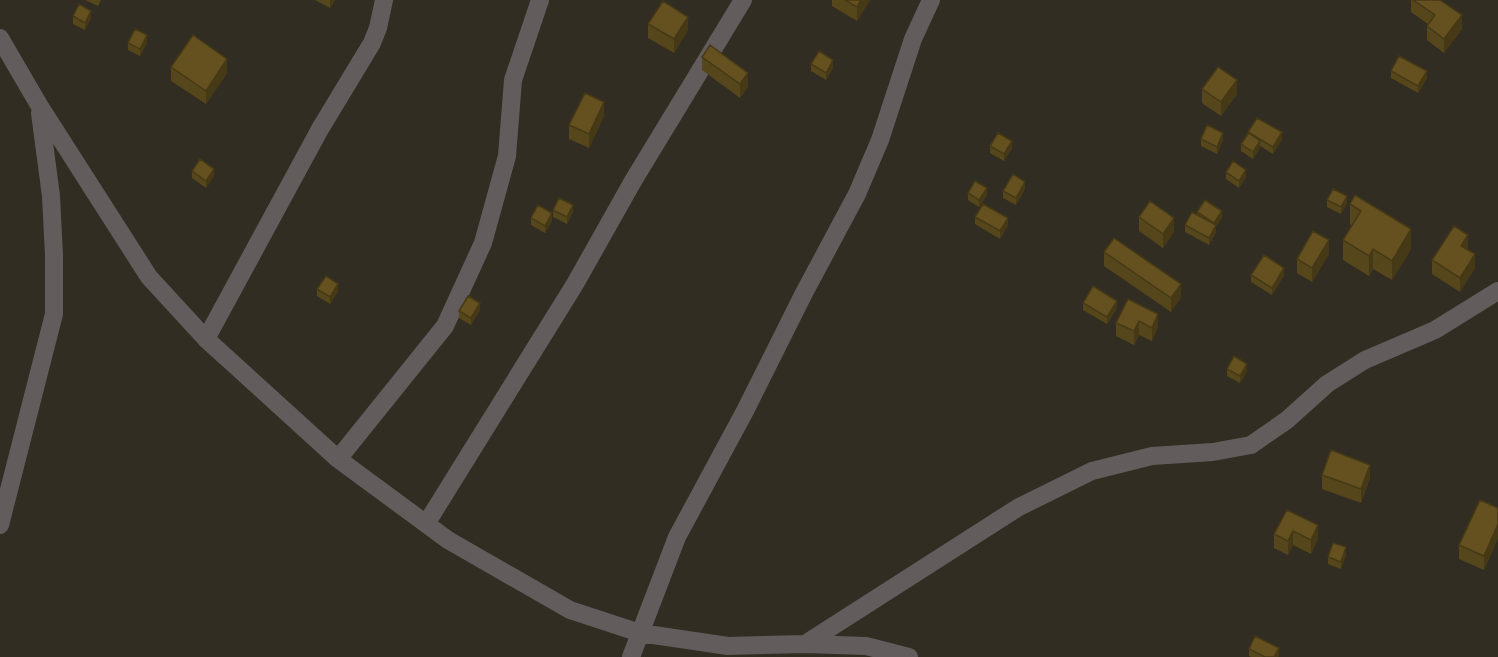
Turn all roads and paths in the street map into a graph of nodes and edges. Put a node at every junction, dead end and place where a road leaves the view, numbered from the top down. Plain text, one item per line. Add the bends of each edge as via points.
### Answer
1 (384, 0) edge
2 (540, 0) edge
3 (743, 0) edge
4 (931, 0) edge
5 (0, 38) edge
6 (39, 105) junction
7 (1498, 291) edge
8 (206, 339) junction
9 (338, 459) junction
10 (426, 524) junction
11 (0, 525) edge
12 (640, 633) junction
13 (805, 644) junction
14 (631, 657) edge
15 (909, 657) edge

1 - 8 street via 372,43 320,129
2 - 9 street via 513,80 507,156 483,243 445,326
3 - 10 street via 575,284
4 - 12 street via 857,194 677,537
5 - 6 street
6 - 8 street via 149,277
6 - 11 street via 51,196 54,315
7 - 13 street via 1435,330 1365,360 1327,384 1287,420 1251,445 1152,456 1092,471 1019,507
8 - 9 street
9 - 10 street
10 - 12 street via 570,610
12 - 13 street via 728,646
12 - 14 street
13 - 15 street via 866,646

